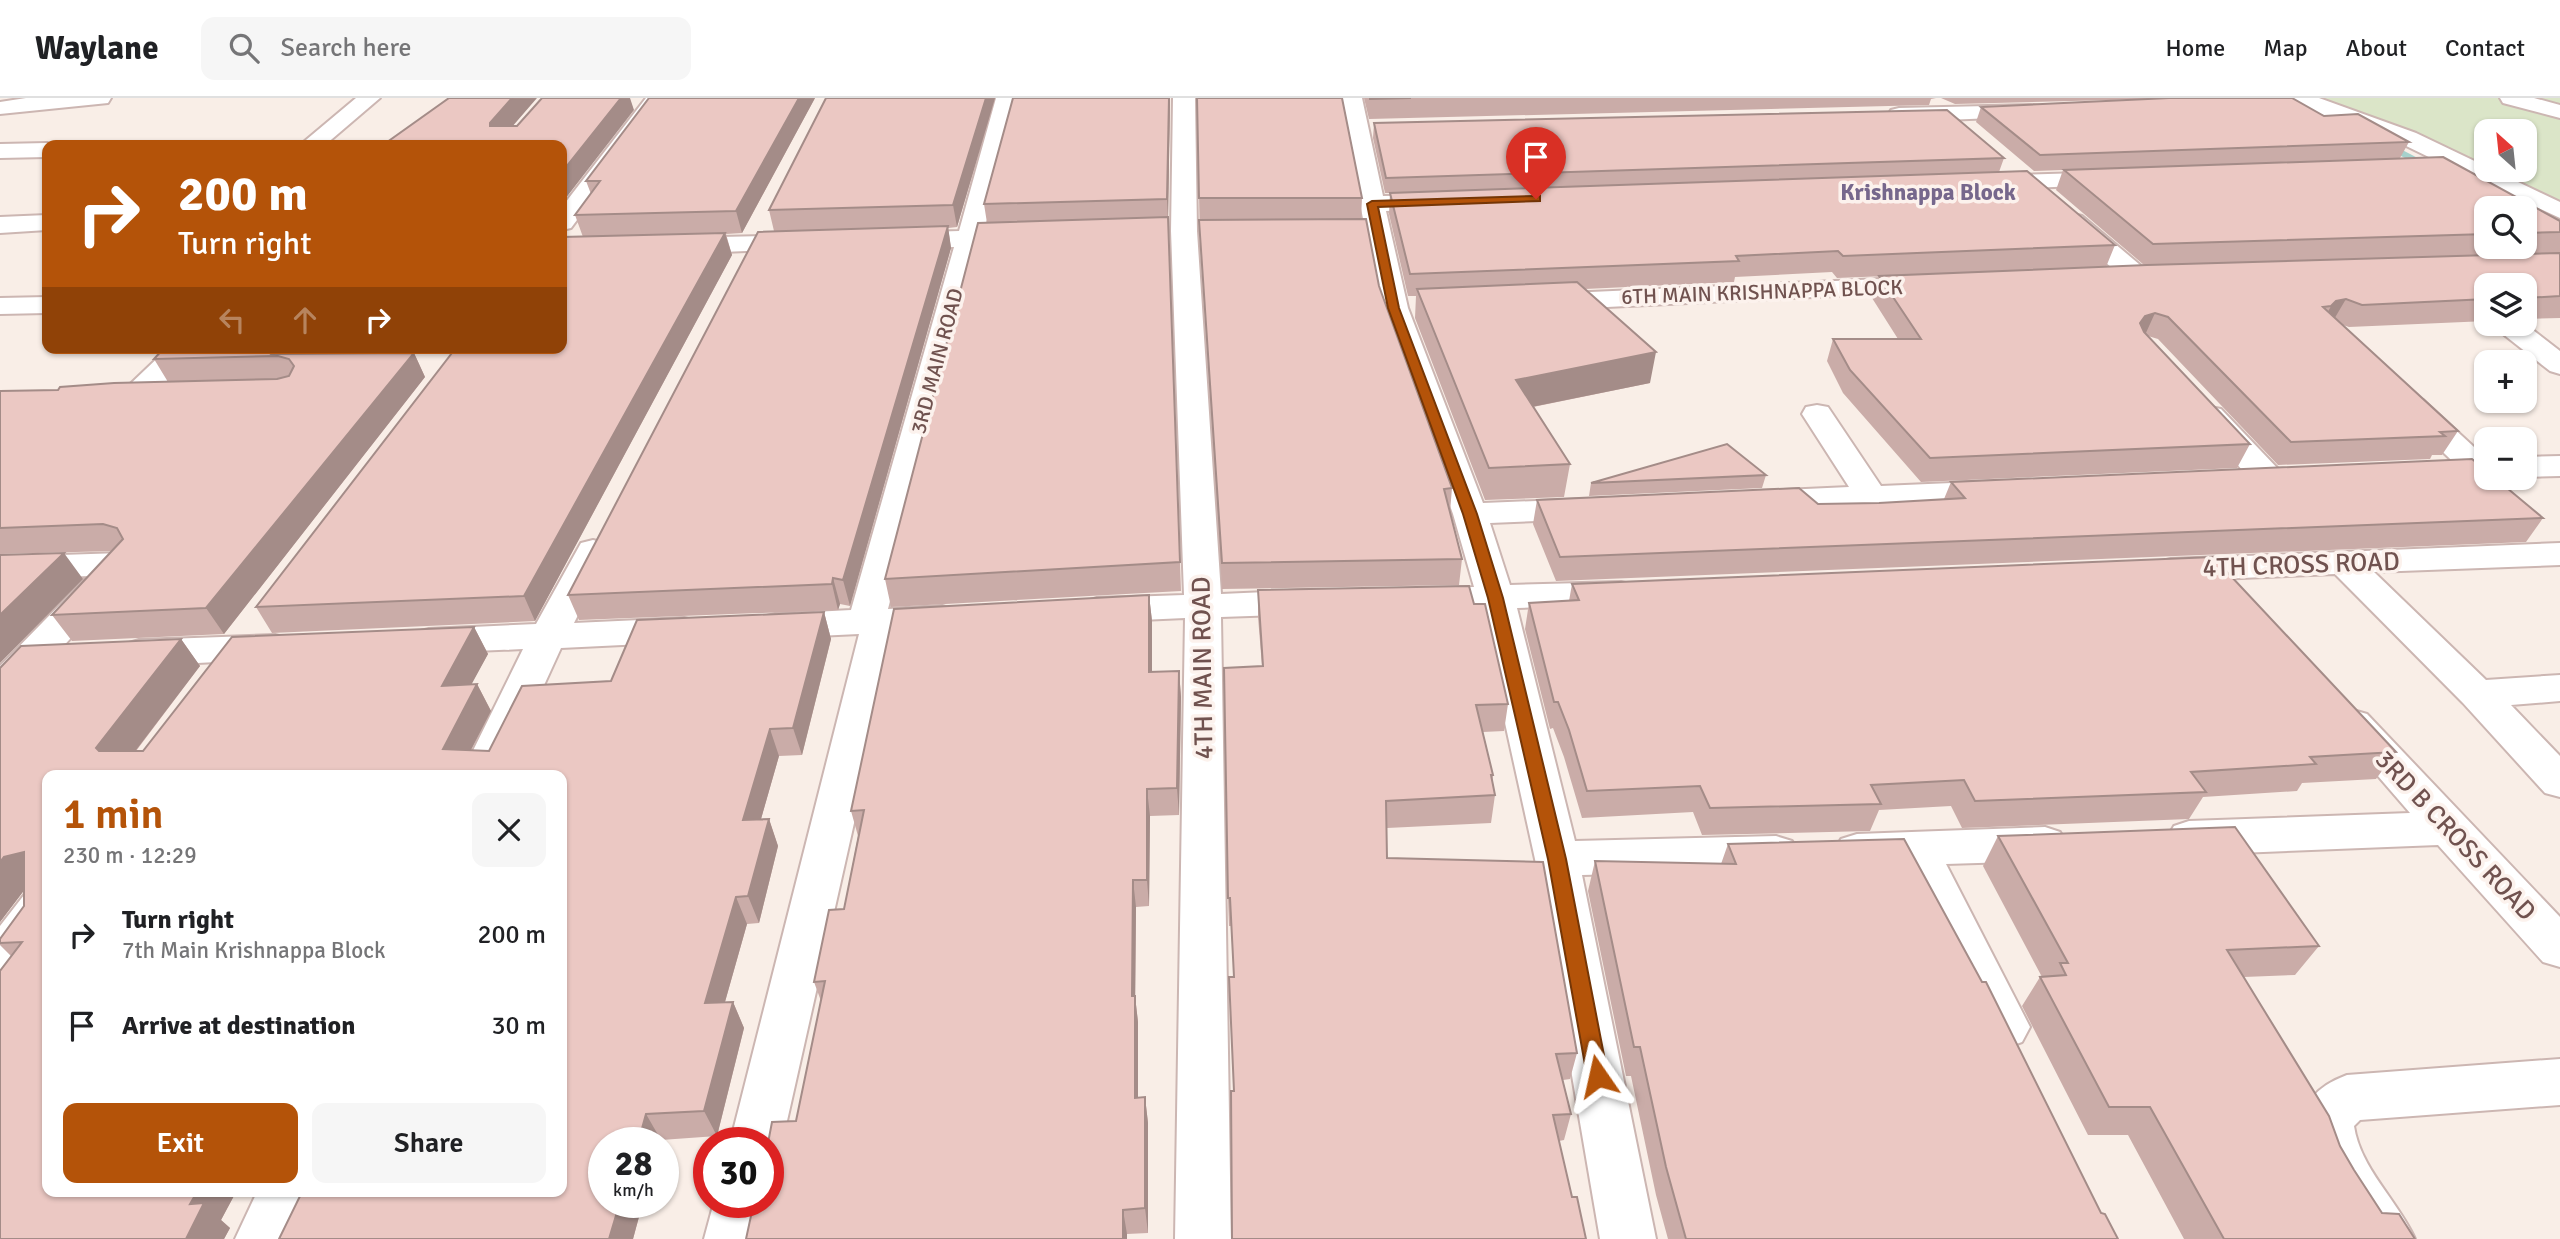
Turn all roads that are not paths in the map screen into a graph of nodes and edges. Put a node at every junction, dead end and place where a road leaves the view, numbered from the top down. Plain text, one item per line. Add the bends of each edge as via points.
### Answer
1 (23, 98) edge
2 (100, 98) edge
3 (369, 98) edge
4 (1007, 98) edge
5 (1184, 98) edge
6 (1351, 98) edge
7 (1931, 98) edge
8 (2299, 98) edge
9 (2511, 98) edge
10 (656, 99) edge
11 (629, 100) dead end
12 (1, 109) edge
13 (2059, 110) edge
14 (2560, 112) edge
15 (1949, 114) junction
16 (1881, 116) edge
17 (1385, 128) edge
18 (1357, 129) junction
19 (1979, 139) edge
20 (317, 140) edge
21 (42, 150) edge
22 (0, 151) edge
23 (1998, 157) edge
24 (2456, 167) junction
25 (2403, 169) edge
26 (2139, 178) edge
27 (2028, 182) junction
28 (1958, 184) edge
29 (1456, 201) edge
30 (1372, 204) junction
31 (567, 210) edge
32 (2560, 211) edge
33 (42, 223) edge
34 (0, 225) edge
35 (1350, 230) edge
36 (1378, 230) junction
37 (1051, 236) edge
38 (971, 239) junction
39 (876, 241) edge
40 (835, 242) edge
41 (658, 247) edge
42 (2165, 275) edge
43 (2137, 276) junction
44 (2096, 278) edge
45 (1958, 284) edge
46 (1517, 303) edge
47 (42, 305) edge
48 (0, 306) edge
49 (2523, 336) edge
50 (177, 354) edge
51 (2560, 365) edge
52 (2392, 387) edge
53 (174, 395) edge
54 (2193, 398) edge
55 (1817, 414) dead end
56 (2474, 461) edge
57 (2560, 466) edge
58 (2537, 467) edge
59 (2474, 469) edge
60 (2440, 471) edge
61 (2227, 480) edge
62 (2035, 489) edge
63 (1871, 496) junction
64 (1733, 502) edge
65 (1622, 508) edge
66 (1470, 514) junction
67 (606, 526) edge
68 (2560, 554) edge
69 (2344, 563) junction
70 (0, 568) edge
71 (2209, 568) junction
72 (2139, 571) edge
73 (1650, 592) edge
74 (1496, 598) junction
75 (1384, 600) edge
76 (1343, 601) edge
77 (1203, 604) junction
78 (2247, 609) edge
79 (1069, 611) edge
80 (260, 617) edge
81 (975, 617) edge
82 (874, 622) junction
83 (548, 636) junction
84 (399, 642) edge
85 (304, 646) edge
86 (236, 649) junction
87 (28, 658) junction
88 (212, 681) edge
89 (2560, 688) edge
90 (0, 690) edge
91 (2477, 694) junction
92 (2331, 700) edge
93 (484, 770) edge
94 (2560, 782) edge
95 (2449, 828) junction
96 (2148, 840) edge
97 (2080, 843) edge
98 (1916, 849) junction
99 (1557, 859) junction
100 (42, 906) edge
101 (2560, 948) edge
102 (0, 961) edge
103 (2025, 1068) edge
104 (2560, 1082) edge
105 (760, 1127) edge
106 (283, 1197) edge
107 (737, 1218) edge
108 (262, 1239) edge
109 (732, 1239) edge
110 (1203, 1239) edge
111 (1628, 1239) edge
112 (2387, 1239) edge

1 - 12 street
2 - 12 street
3 - 20 street
4 - 38 street, 3RD MAIN ROAD
5 - 77 street, 4TH MAIN ROAD via 1185,232
6 - 18 street
7 - 15 street
8 - 24 street via 2408,138
9 - 14 street
10 - 11 street
10 - 31 street
13 - 15 street
15 - 16 street
15 - 19 street
17 - 18 street
18 - 30 street
21 - 22 street
23 - 27 street
24 - 25 street
24 - 32 street
26 - 27 street
27 - 28 street
27 - 43 street
29 - 30 street
30 - 36 street
33 - 34 street
35 - 36 street
36 - 66 street via 1407,308
37 - 38 street
38 - 39 street
38 - 82 street, 3RD MAIN ROAD
40 - 41 street
42 - 43 street
43 - 44 street
45 - 46 street, 6TH MAIN KRISHNAPPA BLOCK
47 - 48 street
49 - 51 street
50 - 53 street via 121,397
52 - 56 street
54 - 61 street via 2281,478
55 - 63 street
57 - 58 street
59 - 60 street
62 - 63 street
63 - 64 street
65 - 66 street
66 - 74 street
67 - 83 street
68 - 69 street, 4TH CROSS ROAD
69 - 71 street, 4TH CROSS ROAD
69 - 91 street
70 - 87 street via 121,564
71 - 72 street, 4TH CROSS ROAD
71 - 78 street
73 - 74 street
74 - 75 street
74 - 99 street
76 - 77 street
77 - 79 street
77 - 110 street, 4TH MAIN ROAD
80 - 86 street
81 - 82 street
82 - 83 street
82 - 105 street, 3RD MAIN ROAD
83 - 84 street
83 - 93 street
85 - 86 street
86 - 87 street
86 - 88 street
87 - 90 street
89 - 91 street
91 - 94 street
92 - 95 street, 3RD B CROSS ROAD
95 - 96 street
95 - 101 street, 3RD B CROSS ROAD
97 - 98 street
98 - 99 street
98 - 103 street
99 - 111 street
100 - 102 street
104 - 112 street via 2347,1098 2327,1119 2331,1152
106 - 108 street
107 - 109 street

